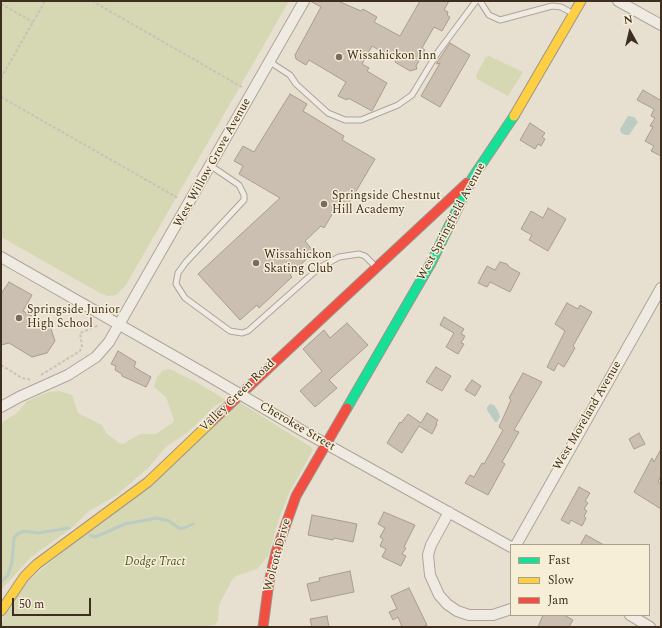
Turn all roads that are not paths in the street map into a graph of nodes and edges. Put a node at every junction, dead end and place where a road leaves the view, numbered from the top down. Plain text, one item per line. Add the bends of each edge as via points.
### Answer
1 (304, 1) edge
2 (476, 1) edge
3 (480, 1) edge
4 (581, 1) edge
5 (618, 1) edge
6 (573, 13) junction
7 (661, 26) edge
8 (270, 62) junction
9 (211, 166) junction
10 (473, 177) junction
11 (1, 257) edge
12 (375, 266) junction
13 (661, 288) edge
14 (121, 325) junction
15 (1, 407) edge
16 (325, 444) junction
17 (449, 512) junction
18 (517, 544) edge
19 (510, 546) edge
20 (510, 609) edge
21 (1, 611) edge
22 (632, 616) edge
23 (263, 627) edge
24 (650, 627) edge

1 - 8 street, West Willow Grove Avenue
2 - 8 lane via 438,52 412,95 398,105 362,120 345,120 328,113 296,84 290,75
3 - 6 lane via 489,15 500,20 552,6
4 - 6 street, West Springfield Avenue
5 - 7 street
6 - 10 street, West Springfield Avenue via 510,122
8 - 9 street, West Willow Grove Avenue
9 - 12 lane via 239,186 244,194 244,200 186,262 178,273 176,284 185,298 230,331 248,331 319,268 339,257 359,254
9 - 14 street, West Willow Grove Avenue
10 - 12 street, Valley Green Road
10 - 16 street, West Springfield Avenue via 431,263
11 - 14 street, Cherokee Street
12 - 21 street, Valley Green Road via 148,482 37,564 24,577
13 - 18 street, West Moreland Avenue
14 - 15 street, West Willow Grove Avenue via 96,357 68,375
14 - 16 street, Cherokee Street, bridge
16 - 17 street, Cherokee Street
16 - 23 street, Wolcott Drive via 296,496 281,534 269,582
17 - 19 street, Cherokee Street
17 - 20 street via 428,555 430,575 439,595 447,604 469,616 493,615
22 - 24 street

